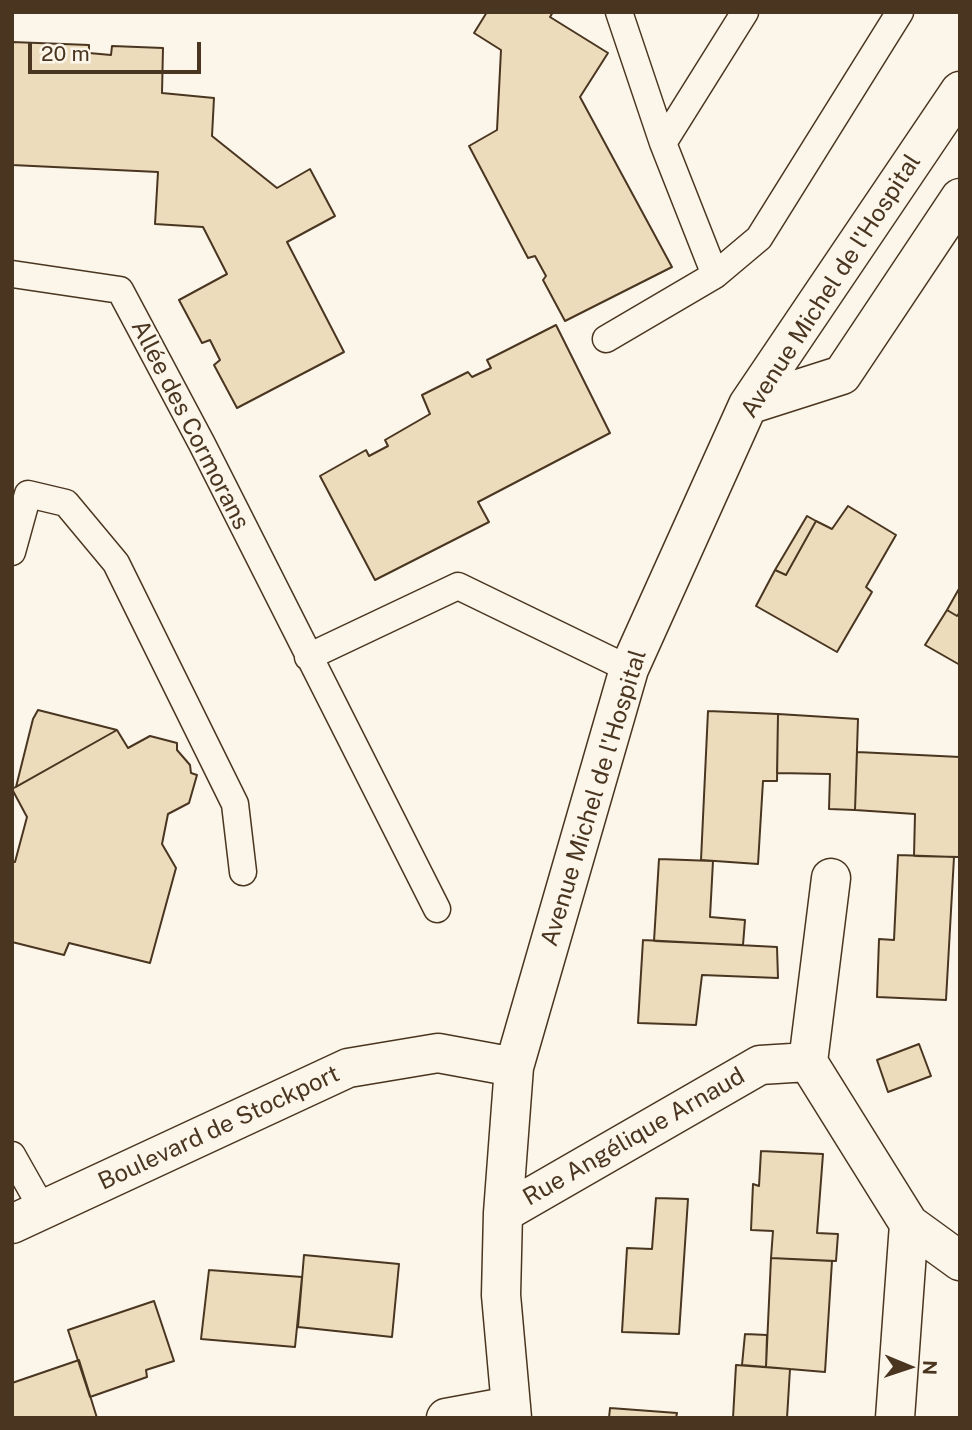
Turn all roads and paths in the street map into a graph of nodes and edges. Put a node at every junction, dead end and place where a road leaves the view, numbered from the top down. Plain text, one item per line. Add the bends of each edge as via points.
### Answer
1 (620, 12) edge
2 (745, 12) edge
3 (900, 12) edge
4 (960, 91) edge
5 (663, 143) junction
6 (960, 198) edge
7 (12, 274) edge
8 (716, 275) junction
9 (606, 339) dead end
10 (748, 405) junction
11 (12, 552) edge
12 (308, 657) junction
13 (629, 669) junction
14 (243, 872) dead end
15 (831, 878) dead end
16 (437, 909) dead end
17 (808, 1062) junction
18 (514, 1067) junction
19 (12, 1155) edge
20 (503, 1213) junction
21 (28, 1217) edge
22 (909, 1224) junction
23 (960, 1261) edge
24 (512, 1412) edge
25 (446, 1418) edge
26 (895, 1418) edge

1 - 5 lane
2 - 5 lane
3 - 8 lane via 759,237
4 - 10 street, Avenue Michel de l'Hospital
5 - 8 lane
6 - 10 street via 842,375
7 - 12 lane, Allée des Cormorans via 120,290
8 - 9 lane
10 - 13 street, Avenue Michel de l'Hospital
11 - 14 lane via 28,494 66,503 116,563 234,804
12 - 13 lane via 458,586
12 - 16 lane, Allée des Cormorans
13 - 18 street, Avenue Michel de l'Hospital
15 - 17 street
17 - 20 street, Rue Angélique Arnaud via 760,1065
17 - 22 street
18 - 20 street, Avenue Michel de l'Hospital
18 - 21 street, Boulevard de Stockport via 438,1053 348,1068
19 - 21 lane
20 - 24 street, Avenue Michel de l'Hospital via 501,1295
22 - 23 street
22 - 26 street
24 - 25 street

